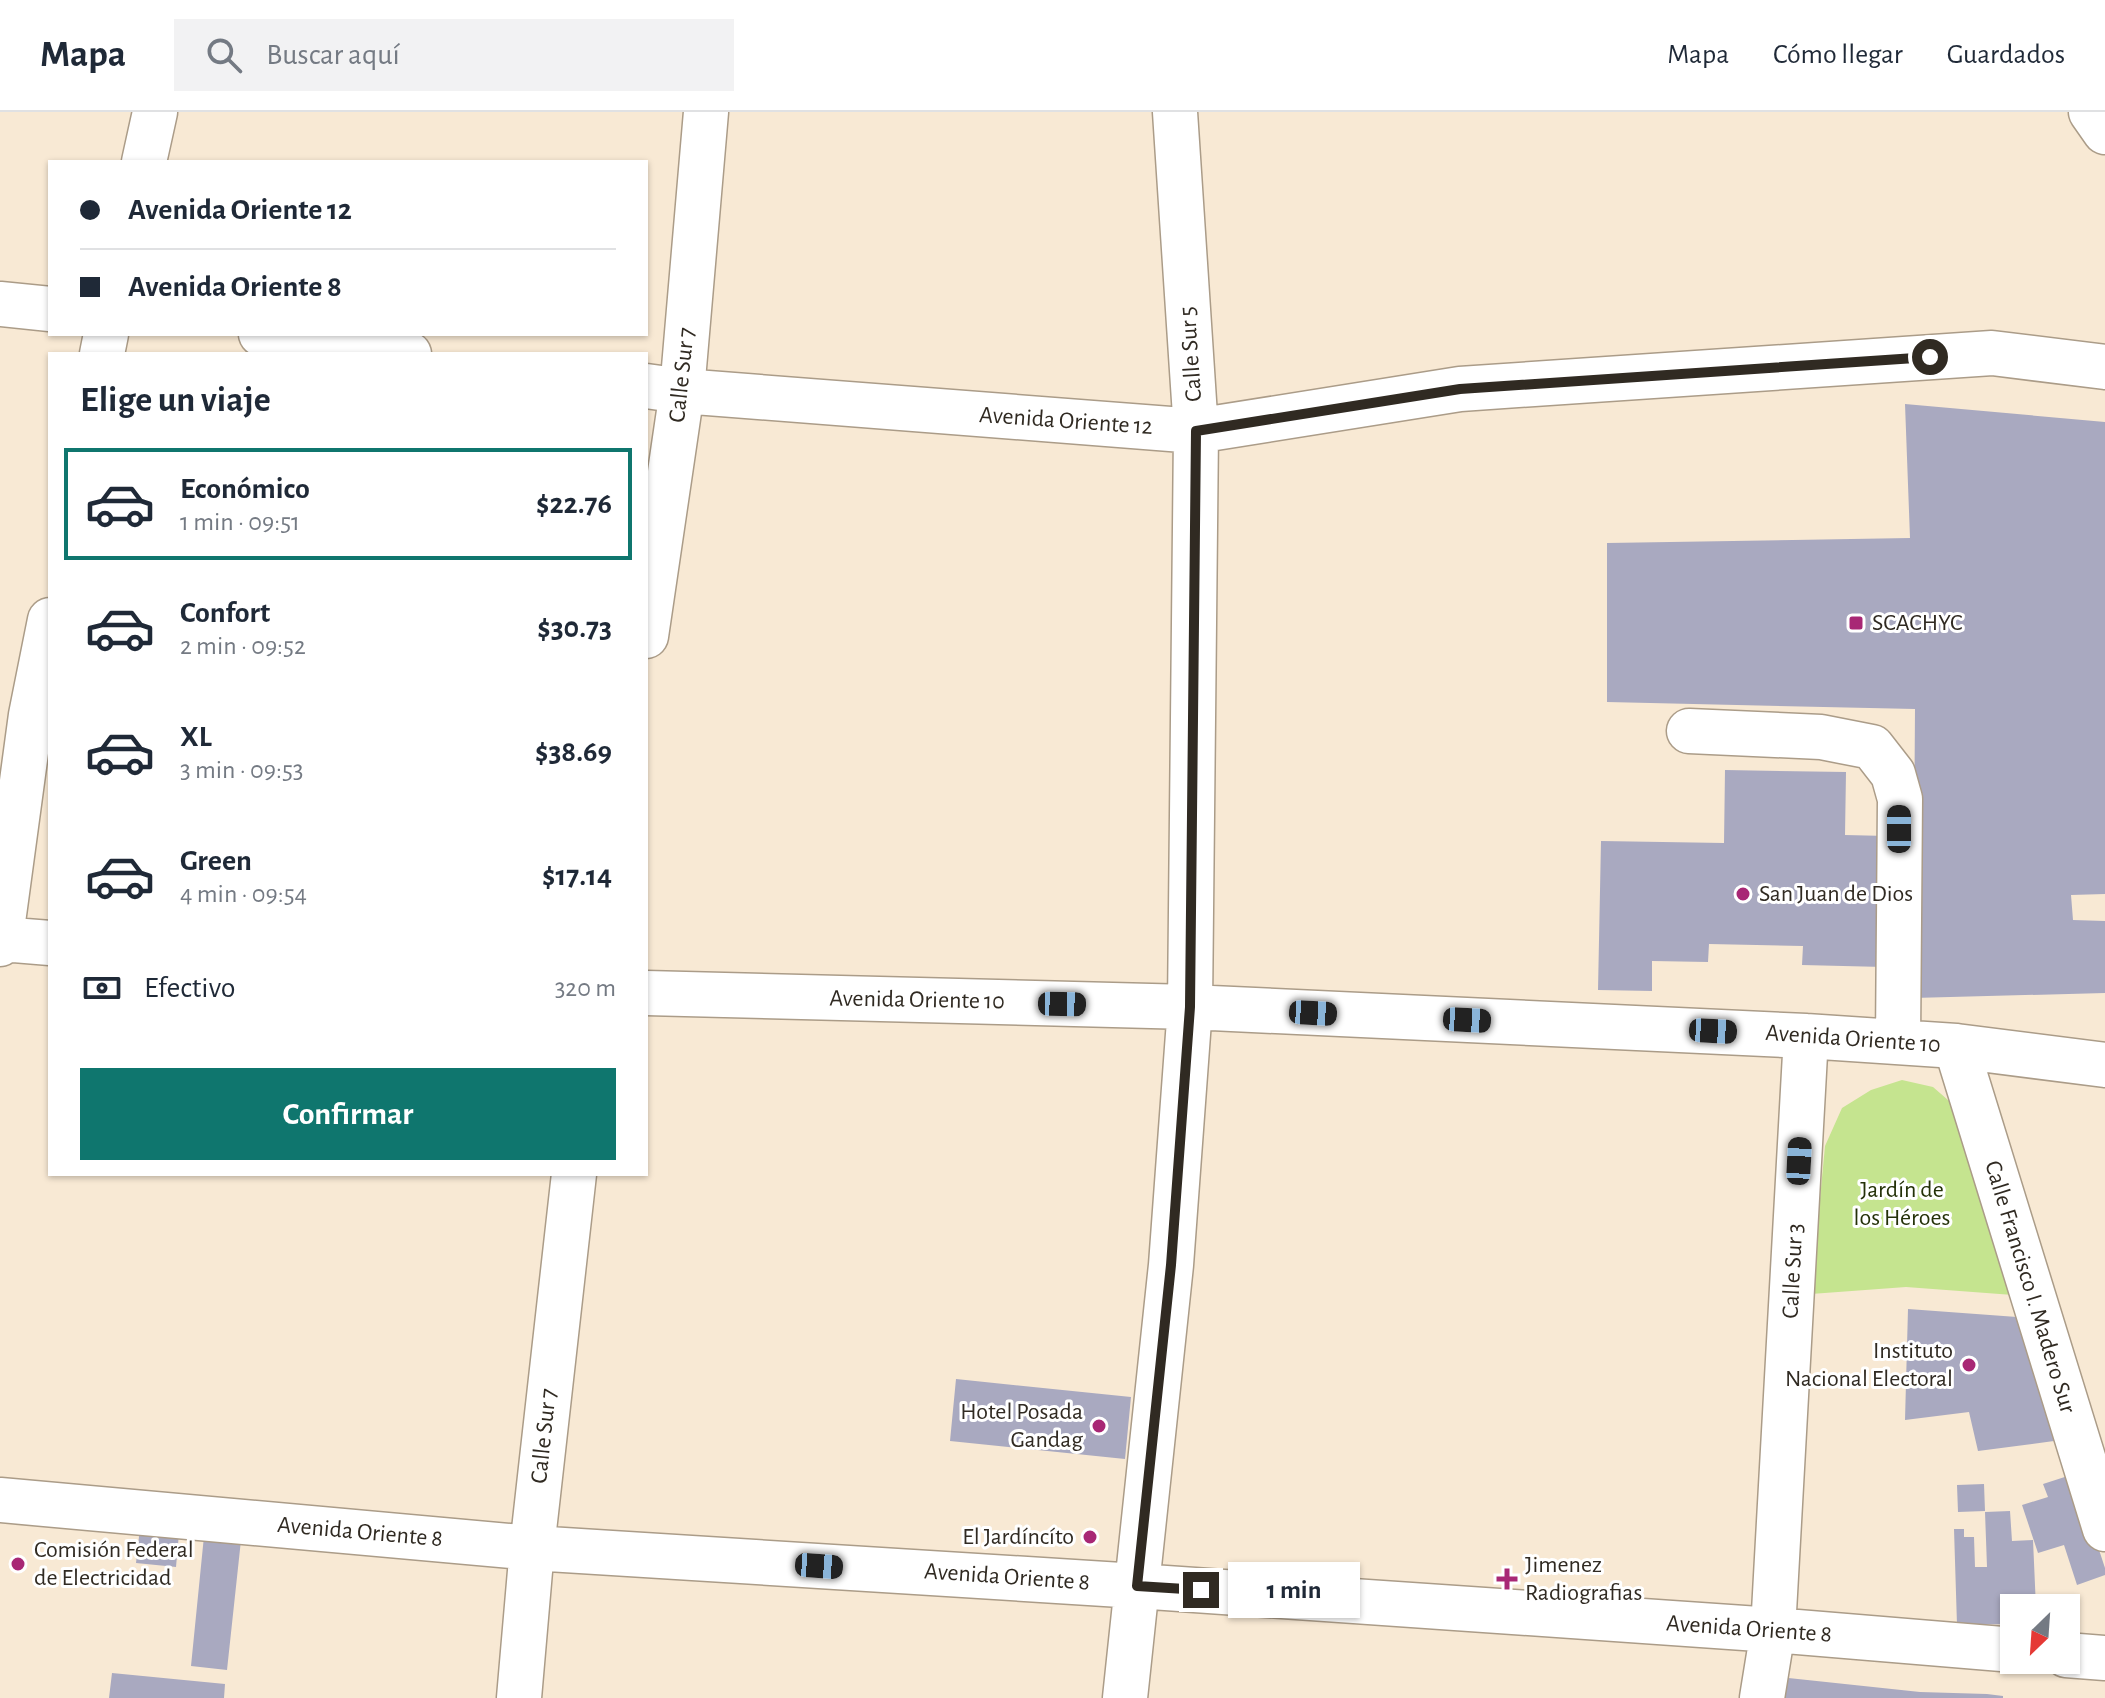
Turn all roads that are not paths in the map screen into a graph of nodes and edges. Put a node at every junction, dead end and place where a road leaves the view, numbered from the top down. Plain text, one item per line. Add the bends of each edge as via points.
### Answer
1 (155, 112) edge
2 (706, 112) edge
3 (1175, 112) edge
4 (2091, 112) edge
5 (2105, 132) edge
6 (144, 160) edge
7 (0, 304) edge
8 (48, 309) edge
9 (276, 336) edge
10 (394, 352) edge
11 (2105, 367) edge
12 (664, 388) edge
13 (1196, 431) junction
14 (648, 608) edge
15 (48, 630) edge
16 (1689, 731) dead end
17 (0, 941) edge
18 (48, 943) edge
19 (648, 993) edge
20 (1190, 1007) junction
21 (1806, 1036) junction
22 (1898, 1042) junction
23 (1956, 1046) junction
24 (2105, 1065) edge
25 (574, 1176) edge
26 (0, 1500) edge
27 (2105, 1529) edge
28 (532, 1548) junction
29 (1137, 1586) junction
30 (1773, 1630) junction
31 (2000, 1649) edge
32 (2080, 1656) edge
33 (2105, 1658) edge
34 (519, 1698) edge
35 (1125, 1698) edge
36 (1762, 1698) edge

1 - 6 street
2 - 12 street, Calle Sur 7
3 - 13 street, Calle Sur 5
4 - 5 street
7 - 8 street
9 - 10 street
11 - 13 street, Avenida Oriente 12 via 1992,353 1460,389
12 - 13 street, Avenida Oriente 12
12 - 14 street, Calle Sur 7
13 - 20 street, Calle Sur 5
15 - 17 street
16 - 22 street via 1821,737 1872,747 1893,774 1900,799
17 - 18 street
19 - 20 street, Avenida Oriente 10
20 - 21 street, Avenida Oriente 10
20 - 29 street, Calle Sur 5 via 1171,1265
21 - 22 street, Avenida Oriente 10
21 - 30 street, Calle Sur 3
22 - 23 street, Avenida Oriente 10
23 - 24 street, Avenida Oriente 10
23 - 27 street, Calle Francisco I. Madero Sur
25 - 28 street, Calle Sur 7
26 - 28 street, Avenida Oriente 8
28 - 29 street, Avenida Oriente 8
28 - 34 street, Calle Sur 7
29 - 30 street, Avenida Oriente 8
29 - 35 street, Calle Sur 5
30 - 31 street, Avenida Oriente 8
30 - 36 street, Calle Sur 3
32 - 33 street

